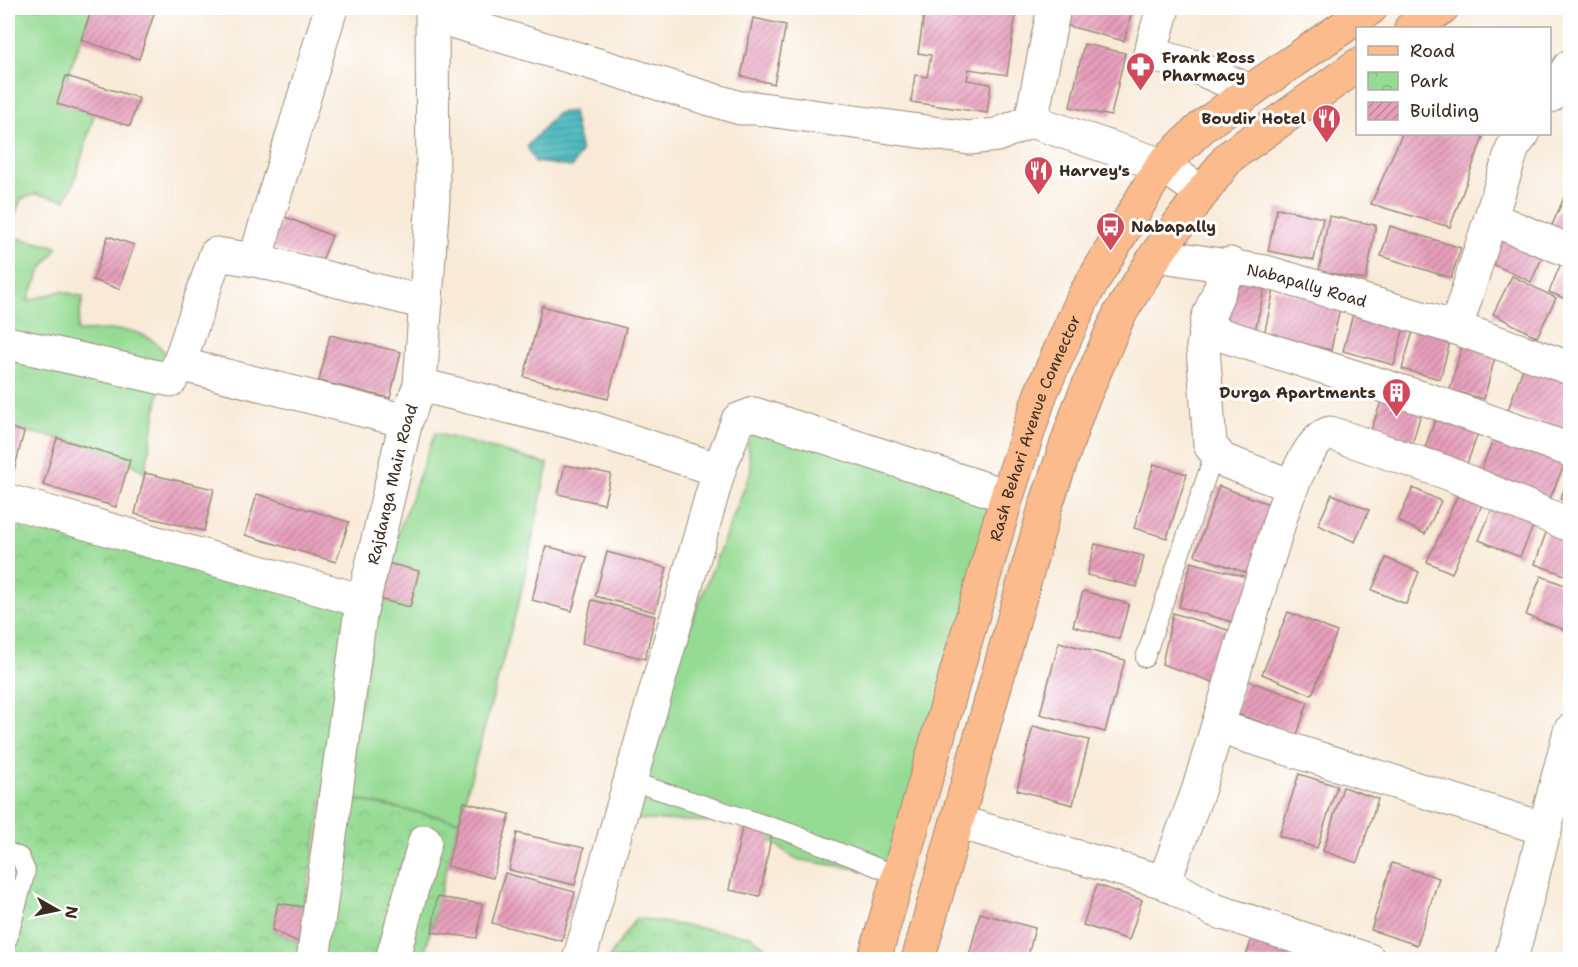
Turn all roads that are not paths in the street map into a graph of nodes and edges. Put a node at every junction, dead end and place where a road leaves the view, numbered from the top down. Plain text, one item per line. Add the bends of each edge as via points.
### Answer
1 (331, 8) edge
2 (1054, 8) edge
3 (1163, 8) edge
4 (1371, 8) edge
5 (1442, 8) edge
6 (432, 11) edge
7 (1413, 27) edge
8 (1356, 66) edge
9 (1570, 66) edge
10 (1250, 91) junction
11 (1551, 94) edge
12 (1031, 120) junction
13 (1511, 138) edge
14 (1162, 165) junction
15 (1200, 192) junction
16 (1492, 219) junction
17 (1570, 251) edge
18 (1156, 255) junction
19 (255, 260) junction
20 (1230, 264) junction
21 (426, 303) junction
22 (1456, 328) junction
23 (1206, 330) junction
24 (8, 343) edge
25 (179, 364) junction
26 (1570, 368) edge
27 (420, 385) junction
28 (406, 421) junction
29 (1570, 450) edge
30 (1215, 454) junction
31 (719, 470) junction
32 (1292, 486) junction
33 (1007, 496) junction
34 (8, 501) edge
35 (1570, 525) edge
36 (363, 601) junction
37 (1145, 658) dead end
38 (1218, 727) junction
39 (1570, 731) edge
40 (630, 781) junction
41 (958, 822) junction
42 (1545, 829) junction
43 (425, 841) dead end
44 (8, 852) edge
45 (899, 876) junction
46 (1164, 882) junction
47 (8, 939) edge
48 (314, 960) edge
49 (392, 960) edge
50 (579, 960) edge
51 (874, 960) edge
52 (918, 960) edge
53 (1369, 960) edge
54 (1511, 960) edge

1 - 19 street
2 - 12 street
3 - 10 street via 1150,54 1196,67
4 - 10 main road, Rash Behari Avenue Connector
5 - 7 main road
6 - 12 street via 740,108 969,138 997,135
6 - 21 street, Rajdanga Main Road via 433,198
8 - 15 main road, Rash Behari Avenue Connector via 1229,157
9 - 11 street
10 - 14 main road, Rash Behari Avenue Connector via 1202,127
12 - 14 street
13 - 16 street
14 - 15 street
14 - 33 main road, Rash Behari Avenue Connector via 1084,296 1041,393
15 - 18 main road, Rash Behari Avenue Connector
16 - 17 street
16 - 22 street
18 - 20 street, Nabapally Road
18 - 41 main road, Rash Behari Avenue Connector via 1119,315 1075,419 1045,508
19 - 21 street
19 - 25 street via 216,254
20 - 22 street, Nabapally Road
20 - 23 street
21 - 27 street, Rajdanga Main Road
22 - 26 street, Nabapally Road
23 - 29 street via 1441,404
23 - 30 street via 1203,347 1208,431
24 - 25 street via 171,380
25 - 28 street
27 - 28 street, Rajdanga Main Road
27 - 31 street via 579,424
28 - 36 street, Rajdanga Main Road
30 - 32 street
30 - 37 lane
31 - 33 street via 738,420 754,414
31 - 40 street
32 - 35 street via 1317,439 1330,433 1445,472
32 - 38 street
33 - 45 main road, Rash Behari Avenue Connector
34 - 36 street
36 - 48 street, Rajdanga Main Road
38 - 42 street
38 - 46 street
39 - 42 street
40 - 45 lane via 791,833
40 - 50 street
41 - 46 street
41 - 52 main road, Rash Behari Avenue Connector
42 - 54 street
43 - 49 street
44 - 47 lane via 20,857 26,871
45 - 51 main road, Rash Behari Avenue Connector
46 - 53 street via 1214,910

